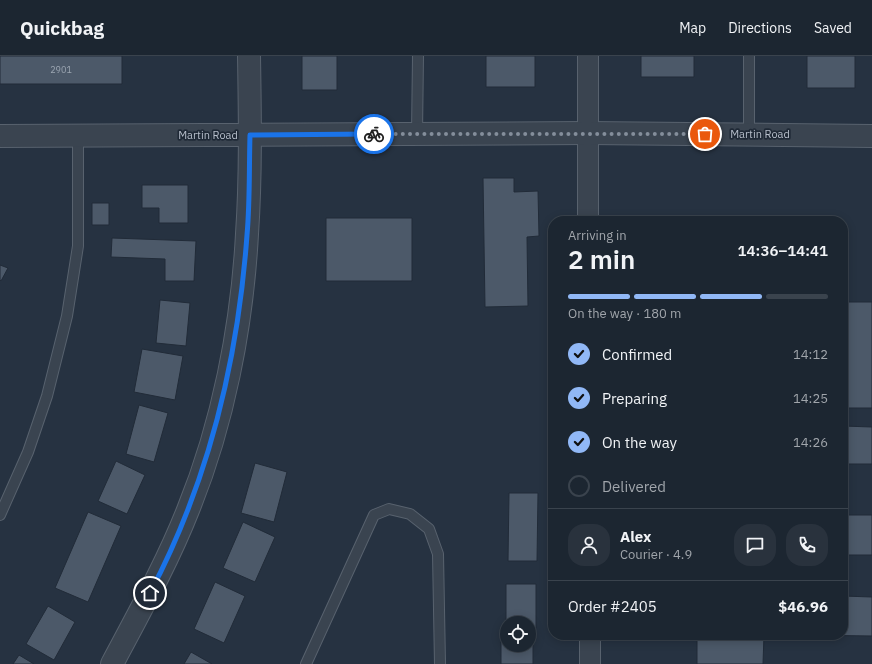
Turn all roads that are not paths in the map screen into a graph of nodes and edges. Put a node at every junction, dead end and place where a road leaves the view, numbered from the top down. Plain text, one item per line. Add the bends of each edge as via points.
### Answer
1 (249, 56) edge
2 (418, 56) edge
3 (588, 56) edge
4 (749, 56) edge
5 (588, 133) junction
6 (417, 134) junction
7 (749, 134) junction
8 (250, 135) junction
9 (0, 136) edge
10 (78, 136) junction
11 (872, 136) edge
12 (588, 216) edge
13 (0, 515) edge
14 (590, 640) edge
15 (112, 664) edge
16 (306, 664) edge
17 (440, 664) edge
18 (590, 664) edge

1 - 8 street
2 - 6 lane
3 - 5 street
4 - 7 lane
5 - 6 street, Martin Road
5 - 7 street, Martin Road
5 - 12 street
6 - 8 street, Martin Road
7 - 11 street, Martin Road
8 - 10 street, Martin Road
8 - 15 street via 247,235 242,292 232,353 207,457 171,551
9 - 10 street, Martin Road
10 - 13 lane via 78,246 67,316 48,396 28,452
14 - 18 street
16 - 17 lane via 374,515 390,509 410,514 429,529 438,554

